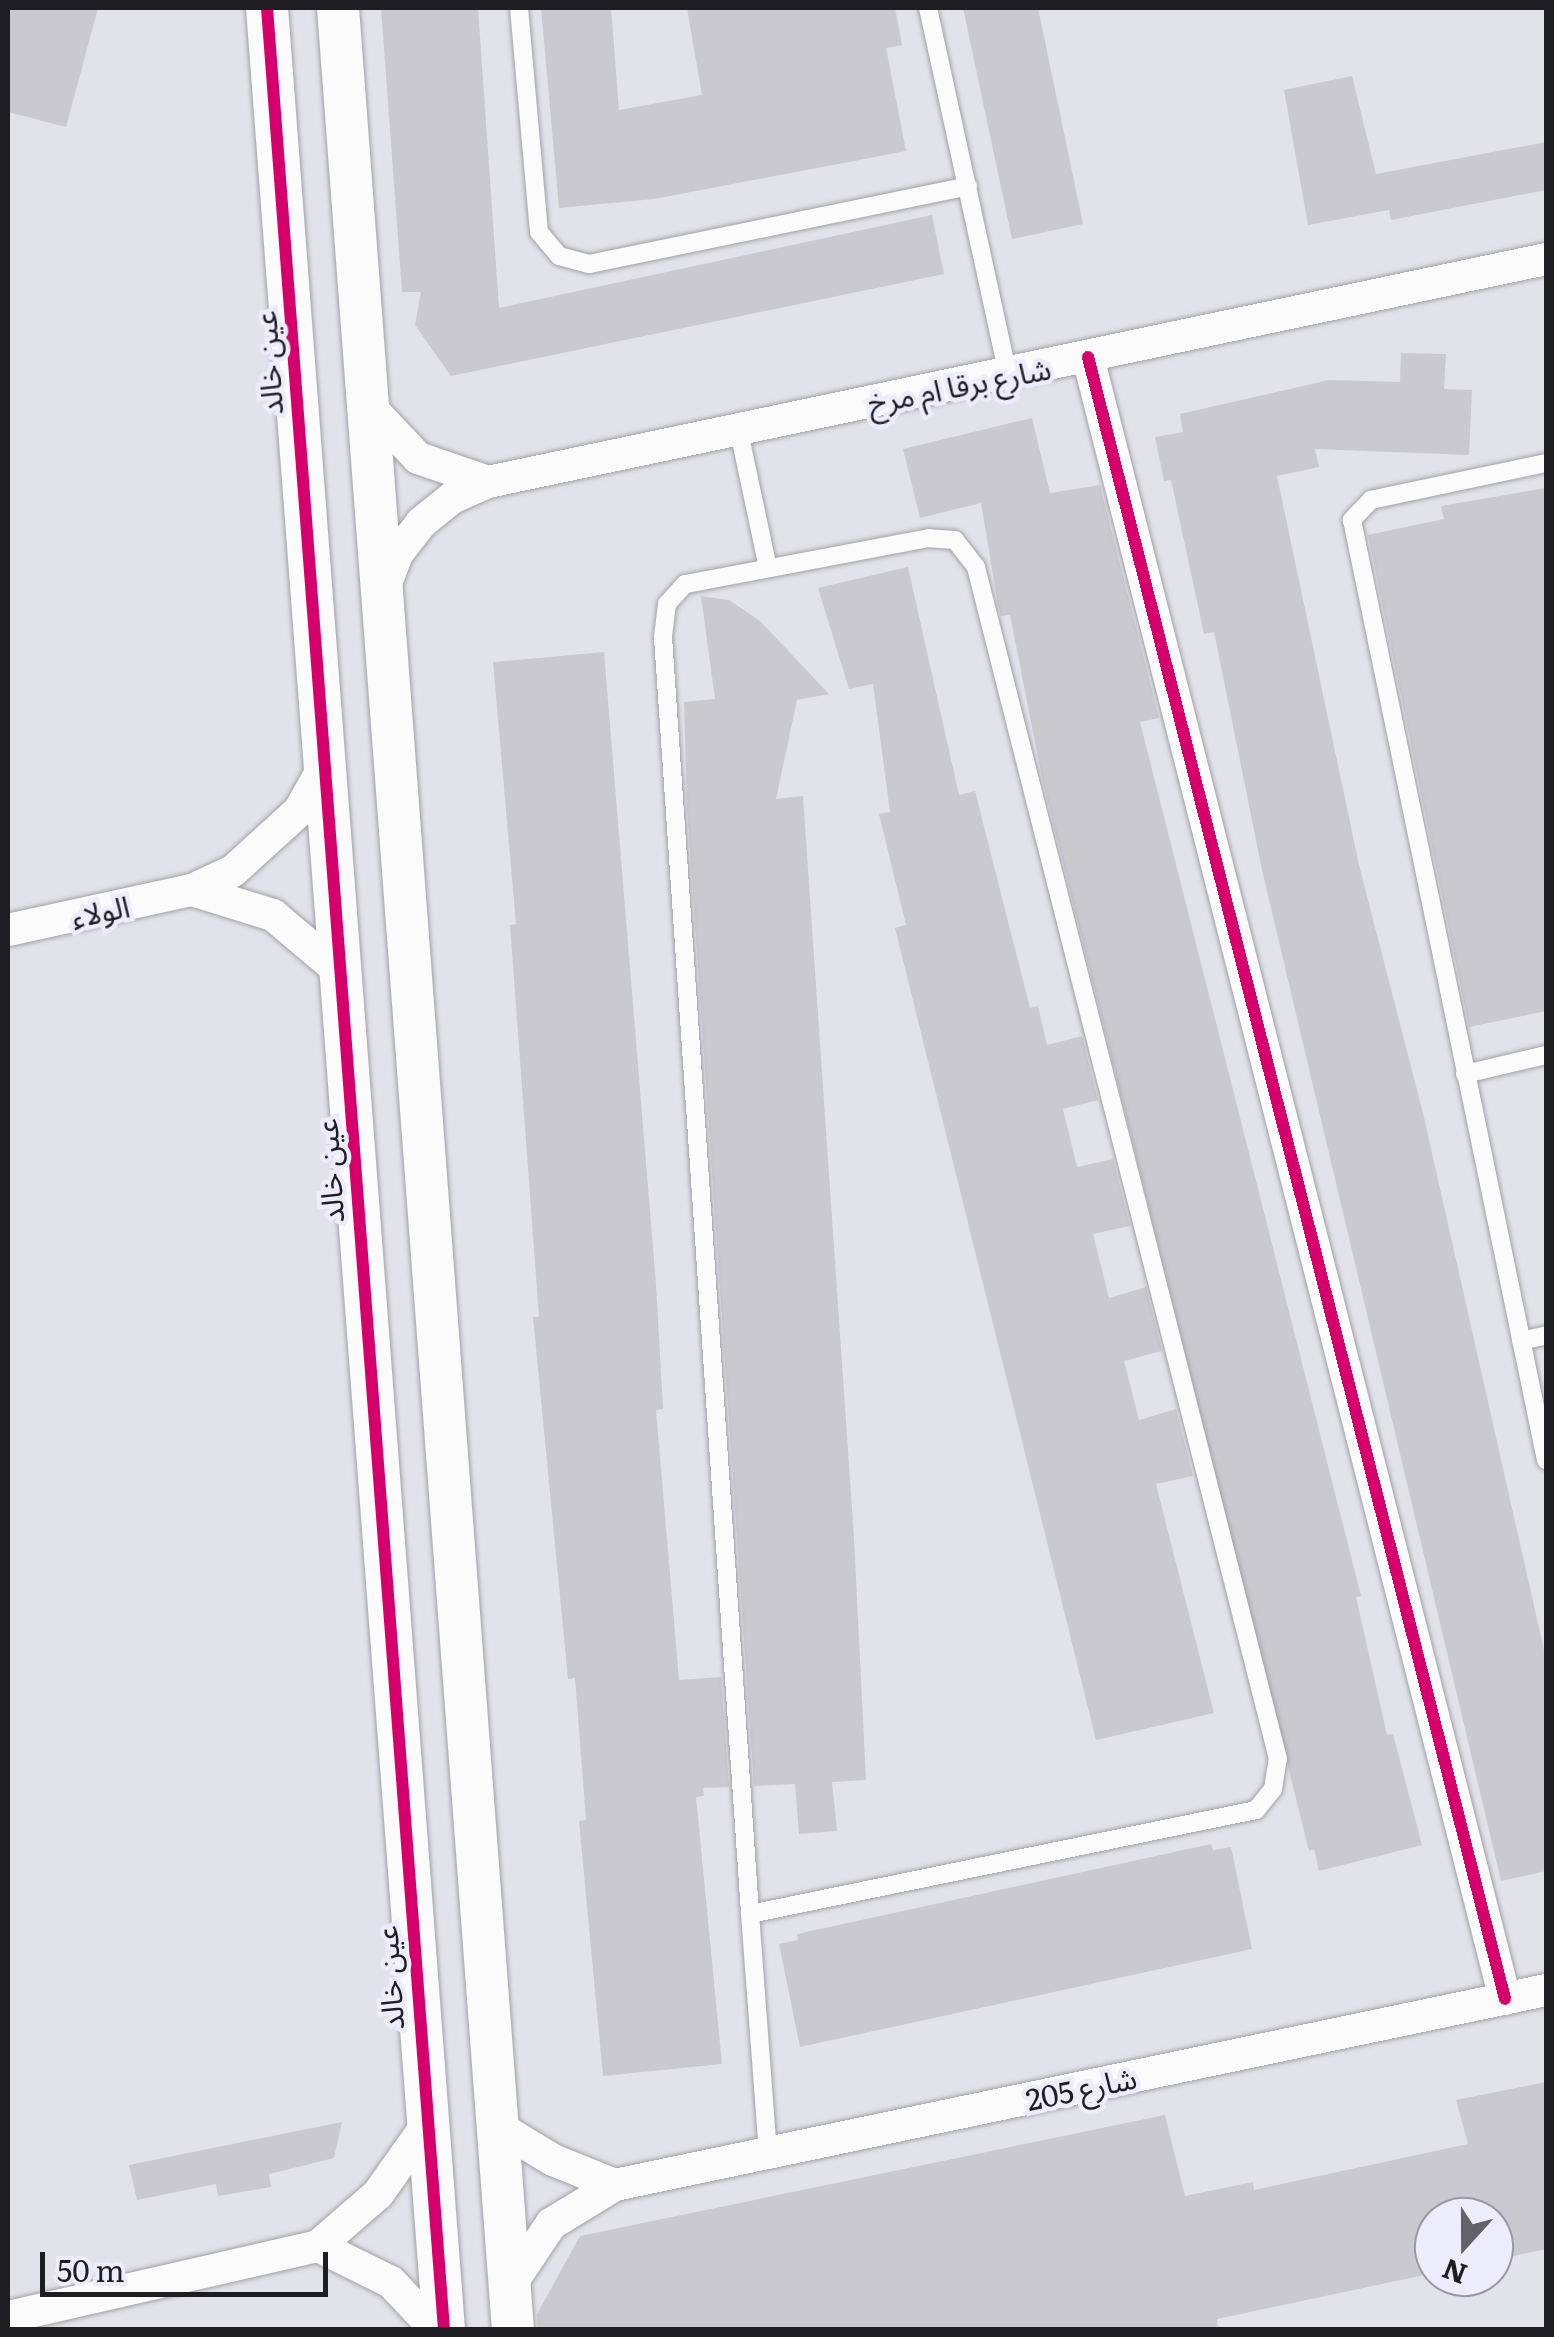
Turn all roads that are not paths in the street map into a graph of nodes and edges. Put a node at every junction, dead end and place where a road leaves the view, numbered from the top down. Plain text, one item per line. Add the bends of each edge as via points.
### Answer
1 (267, 8) edge
2 (338, 8) edge
3 (519, 8) edge
4 (928, 8) edge
5 (968, 186) junction
6 (1546, 258) edge
7 (1088, 358) junction
8 (1008, 374) junction
9 (367, 404) junction
10 (738, 427) junction
11 (1546, 463) edge
12 (488, 482) junction
13 (768, 568) junction
14 (382, 590) junction
15 (320, 772) junction
16 (192, 890) junction
17 (8, 930) edge
18 (338, 970) junction
19 (1546, 1055) edge
20 (1465, 1074) junction
21 (1546, 1335) edge
22 (1520, 1341) junction
23 (1546, 1460) edge
24 (750, 1914) junction
25 (1546, 1990) edge
26 (1505, 1999) junction
27 (497, 2126) junction
28 (424, 2129) junction
29 (768, 2152) junction
30 (615, 2186) junction
31 (318, 2246) junction
32 (508, 2287) junction
33 (8, 2317) edge
34 (436, 2330) edge
35 (444, 2330) edge
36 (513, 2330) edge

1 - 15 street, عين خالد
2 - 9 street
3 - 5 lane via 539,232 559,256 589,264
4 - 5 lane
5 - 8 lane
6 - 7 street, شارع برقا ام مرخ
7 - 8 street, شارع برقا ام مرخ
7 - 26 street
8 - 10 street, شارع برقا ام مرخ
9 - 12 street via 418,458
9 - 14 street
10 - 12 street, شارع برقا ام مرخ
10 - 13 lane
11 - 20 lane via 1371,500 1352,520
12 - 14 street, شارع برقا ام مرخ via 452,498 421,523 397,554
13 - 24 lane via 685,584 666,604 663,637
13 - 24 lane via 928,538 954,540 976,567 1278,1758 1273,1789 1256,1810
14 - 27 street
15 - 16 street, الولاء via 269,844
15 - 18 street, عين خالد
16 - 17 street, الولاء
16 - 18 street, الولاء via 273,915
18 - 28 street, عين خالد
19 - 20 lane
20 - 22 lane
21 - 22 lane
22 - 23 lane
24 - 29 lane
25 - 26 street, شارع 205
26 - 29 street, شارع 205
27 - 30 street
27 - 32 street
28 - 31 street via 378,2194
28 - 35 street, عين خالد
29 - 30 street, شارع 205
30 - 32 street, شارع 205 via 551,2224
31 - 33 street
31 - 34 street via 391,2282
32 - 36 street

